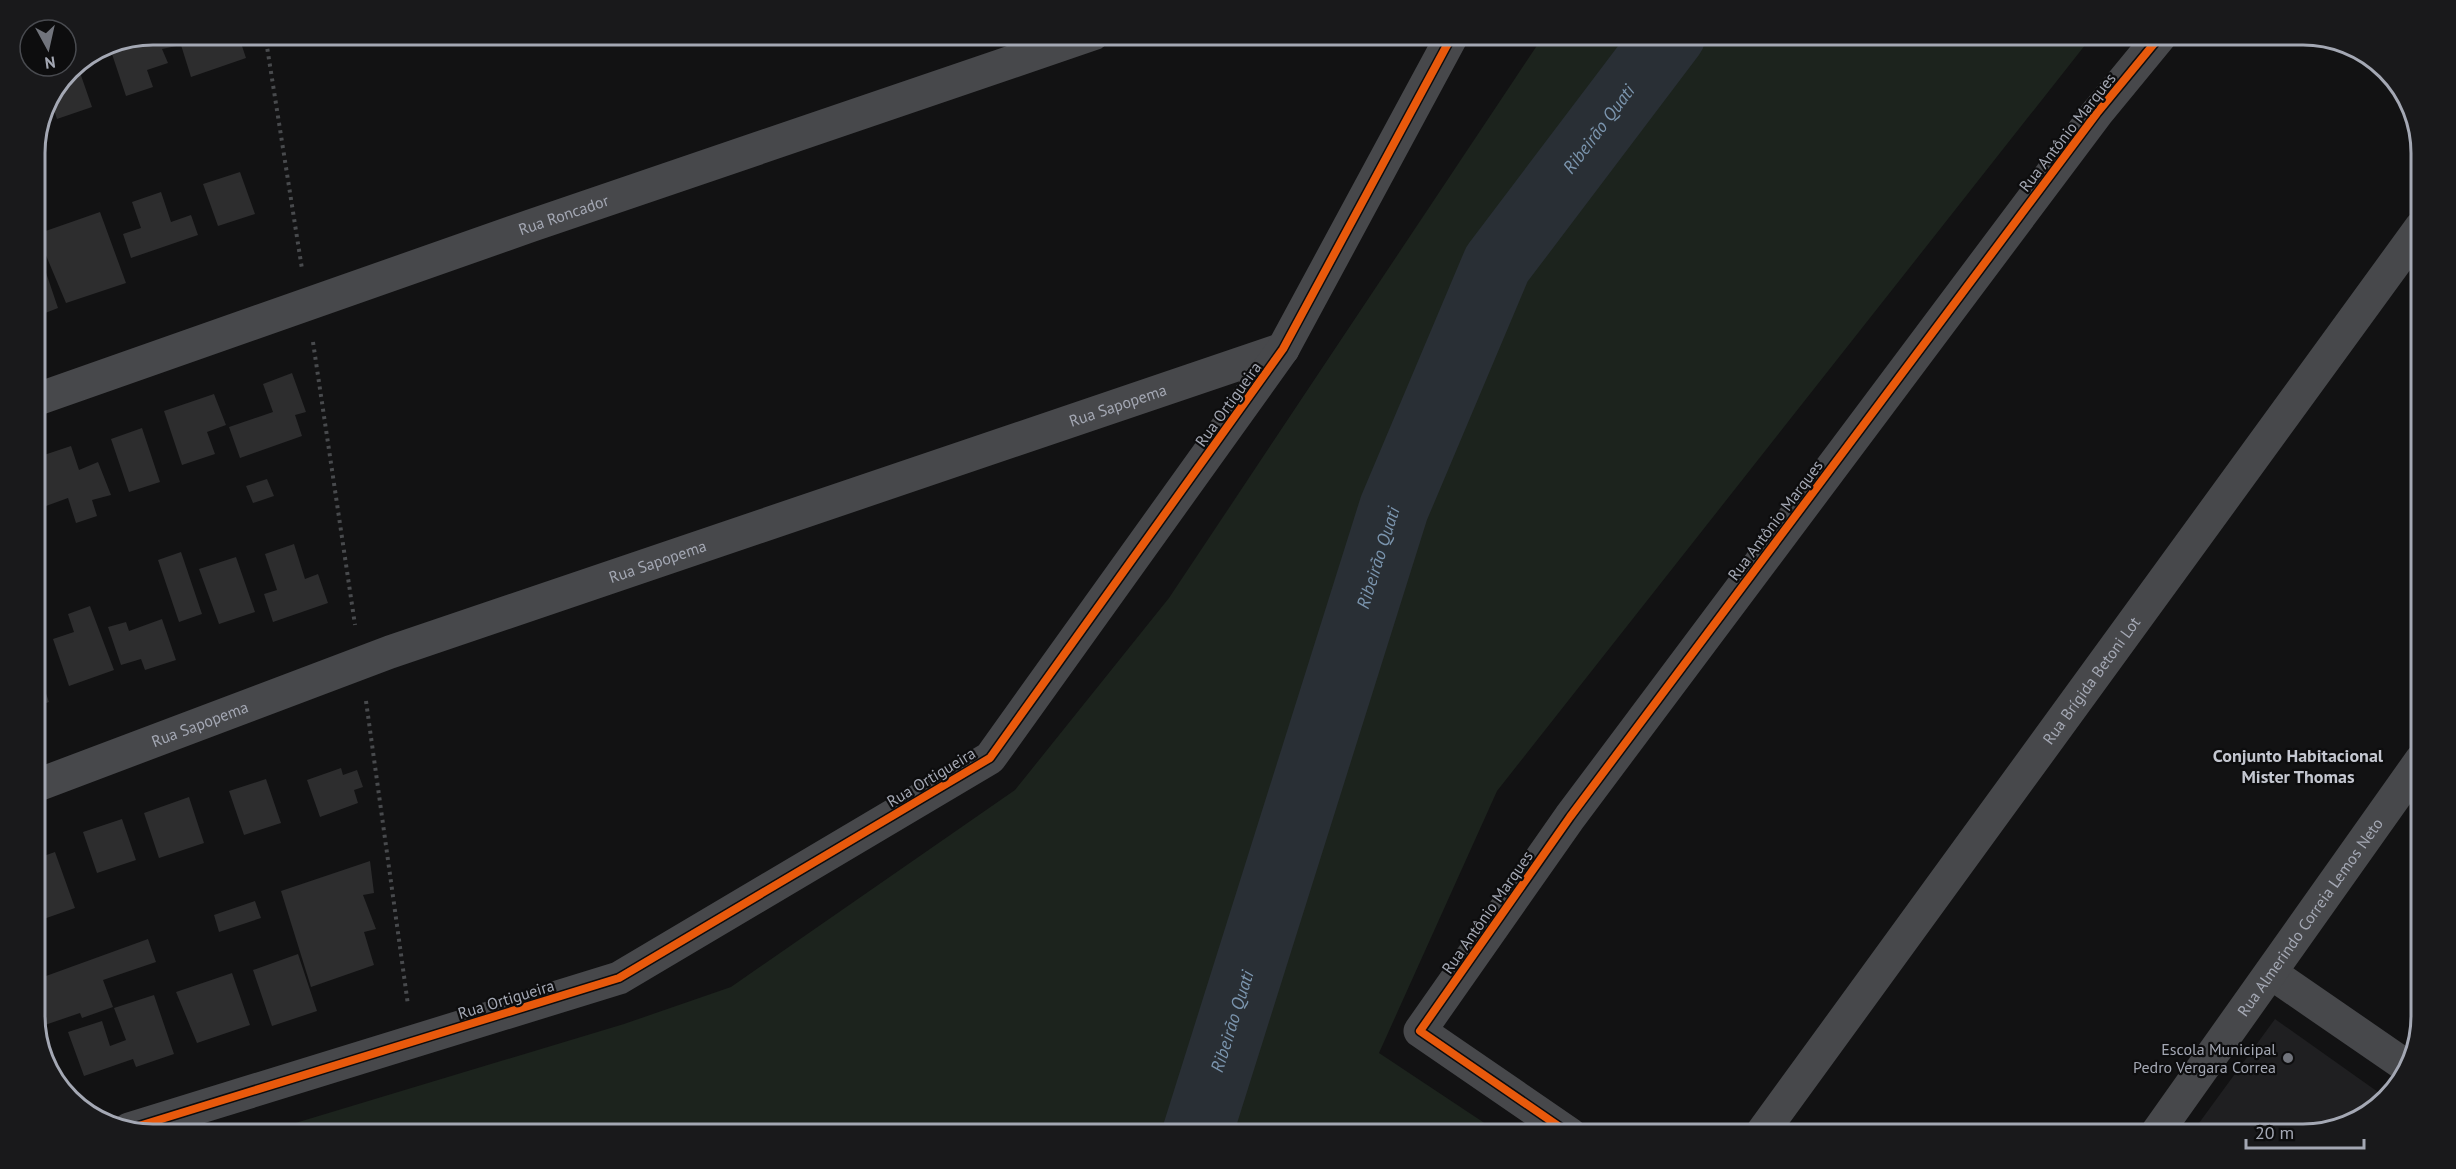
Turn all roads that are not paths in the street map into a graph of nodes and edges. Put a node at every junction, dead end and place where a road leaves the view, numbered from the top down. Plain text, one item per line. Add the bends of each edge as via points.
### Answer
1 (1061, 45) edge
2 (1447, 45) edge
3 (2153, 45) edge
4 (2411, 241) edge
5 (1283, 349) junction
6 (45, 397) edge
7 (2411, 774) edge
8 (45, 782) edge
9 (2271, 973) junction
10 (2401, 1062) edge
11 (147, 1124) edge
12 (1556, 1124) edge
13 (1768, 1124) edge
14 (2163, 1124) edge

1 - 6 street, Rua Roncador
2 - 5 street, Rua Ortigueira
3 - 12 street, Rua Antônio Marques via 2097,113 1577,807 1420,1030
4 - 13 street, Rua Brígida Betoni Lot
5 - 8 street, Rua Sapopema via 361,663
5 - 11 street, Rua Ortigueira via 990,758 619,978
7 - 9 street, Rua Almerindo Correia Lemos Neto
9 - 10 street
9 - 14 street, Rua Almerindo Correia Lemos Neto

